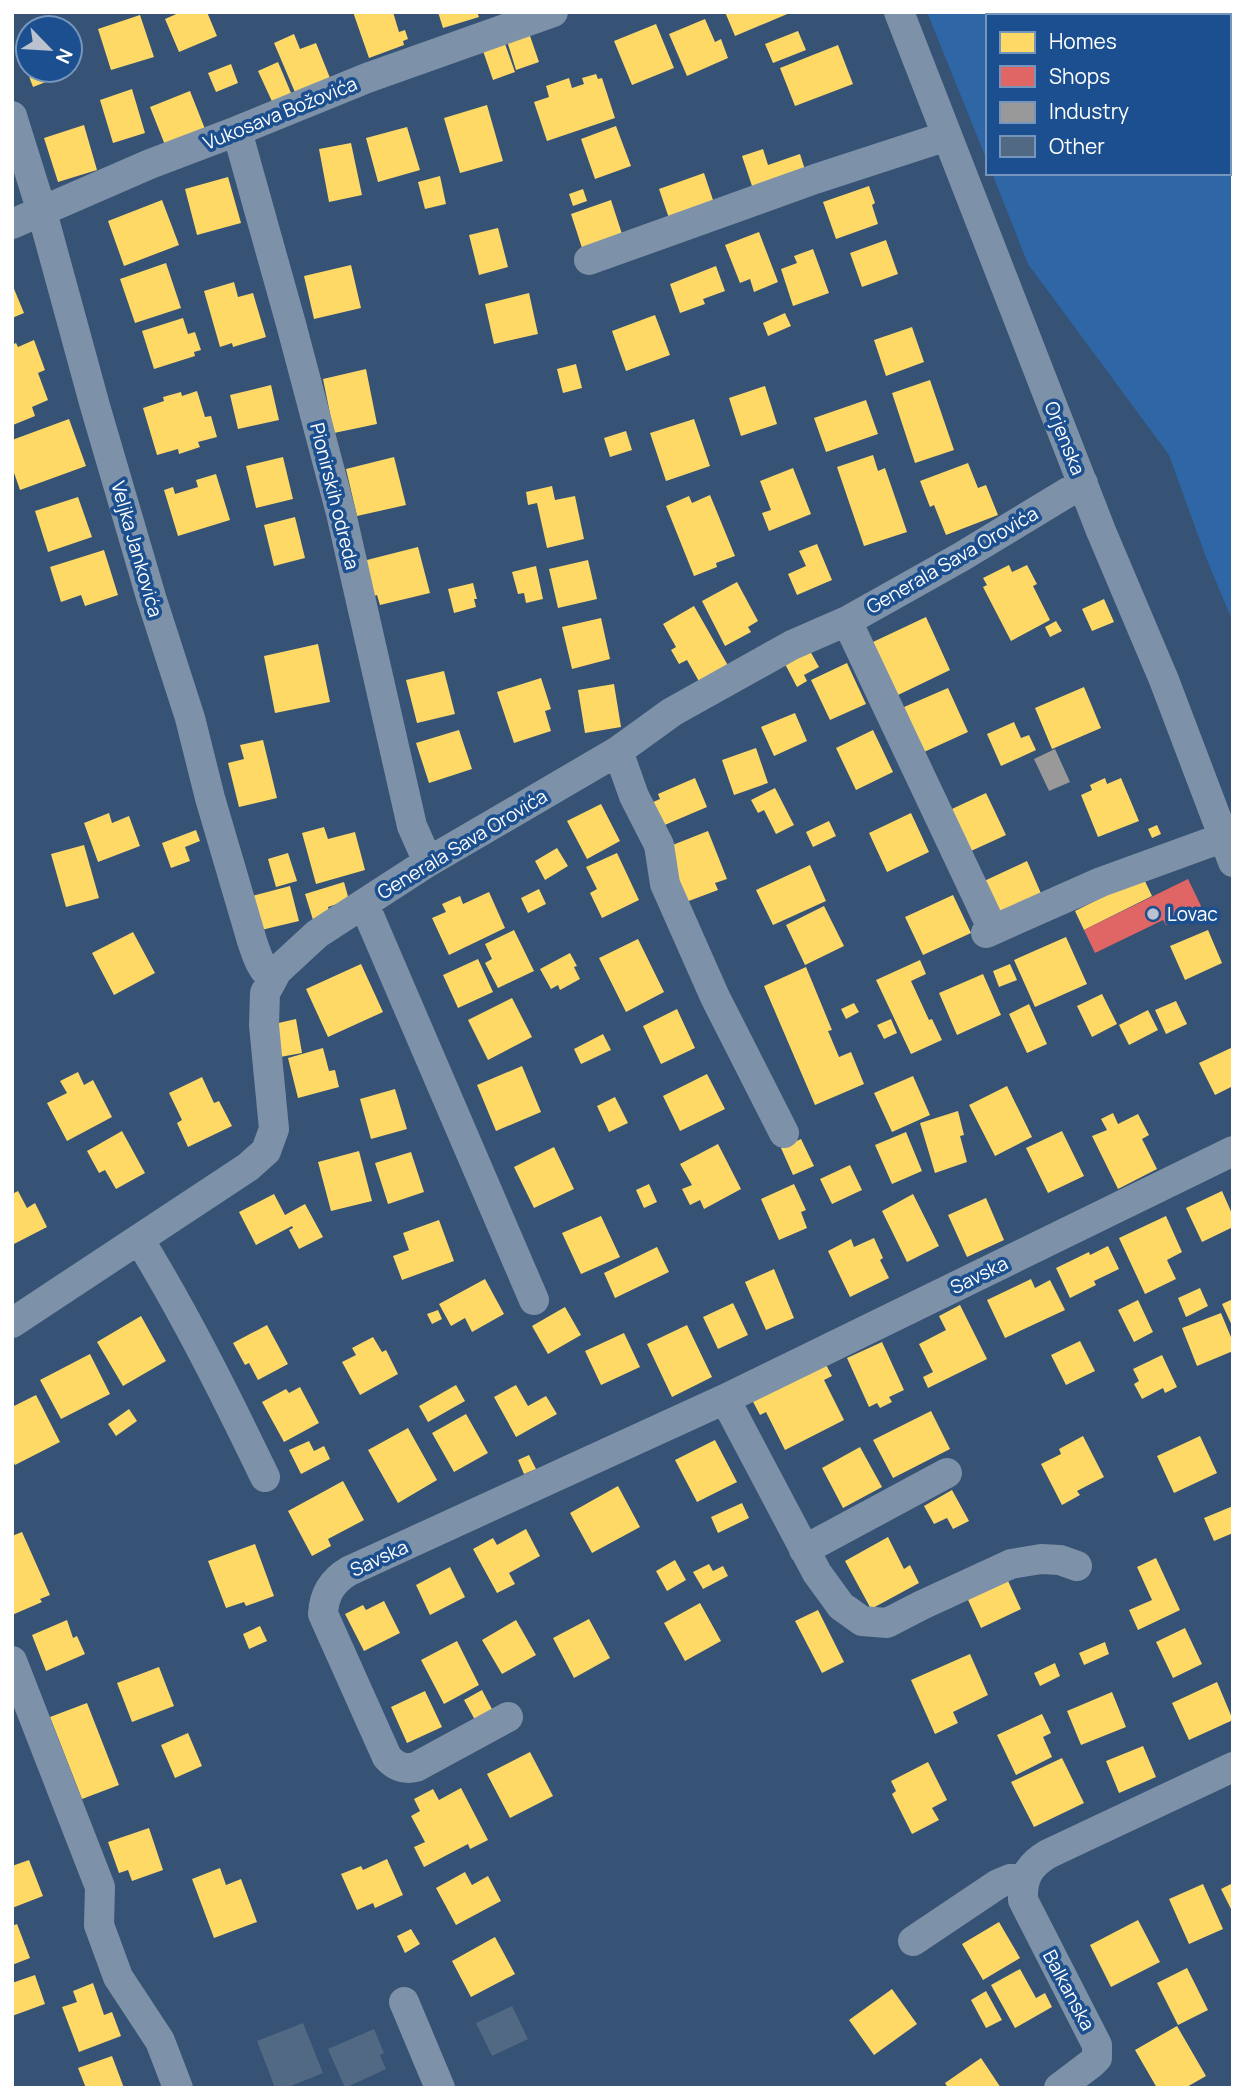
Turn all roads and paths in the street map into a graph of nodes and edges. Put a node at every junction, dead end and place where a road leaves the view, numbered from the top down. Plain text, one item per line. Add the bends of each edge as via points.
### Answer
1 (553, 12) edge
2 (899, 12) edge
3 (12, 116) edge
4 (237, 131) junction
5 (947, 136) junction
6 (42, 212) junction
7 (12, 224) edge
8 (589, 260) dead end
9 (1083, 483) junction
10 (847, 621) junction
11 (618, 751) junction
12 (1228, 850) edge
13 (428, 862) junction
14 (364, 904) junction
15 (272, 978) junction
16 (784, 1133) dead end
17 (1233, 1151) edge
18 (139, 1239) junction
19 (534, 1300) dead end
20 (15, 1314) edge
21 (725, 1399) junction
22 (947, 1473) dead end
23 (265, 1477) dead end
24 (804, 1550) junction
25 (1077, 1566) dead end
26 (12, 1661) edge
27 (508, 1717) dead end
28 (1233, 1767) edge
29 (1024, 1879) junction
30 (913, 1941) dead end
31 (404, 2003) dead end
32 (178, 2088) edge
33 (440, 2088) edge
34 (1059, 2088) edge

1 - 4 street, Vukosava Božovića via 367,78
2 - 5 street, Orjenska
3 - 6 street, Veljka Jankovića
4 - 6 street, Vukosava Božovića
4 - 13 street, Pionirskih odreda via 341,513 412,826
5 - 8 street
5 - 9 street, Orjenska
6 - 7 street, Vukosava Božovića
6 - 15 street, Veljka Jankovića via 252,941 260,964
9 - 10 street, Generala Sava Orovića
9 - 12 street, Orjenska
10 - 11 street, Generala Sava Orovića via 792,645 672,712
10 - 12 street via 989,932 1101,882
11 - 13 street, Generala Sava Orovića
11 - 16 street via 659,845 665,884 715,997
13 - 14 street, Generala Sava Orovića
14 - 15 street, Generala Sava Orovića via 317,934
14 - 19 street
15 - 18 street via 265,993 264,1025 274,1129 266,1152
17 - 21 street, Savska
18 - 20 street
18 - 23 street via 224,1391
21 - 24 street
21 - 27 street, Savska via 349,1571 332,1584 323,1614 394,1764 416,1768
22 - 24 street
24 - 25 street via 841,1606 873,1623 887,1623 1012,1564 1041,1559
26 - 32 street via 100,1887 99,1924 118,1977 160,2042
28 - 29 street via 1048,1854 1037,1860
29 - 30 street via 998,1884
29 - 34 street, Balkanska via 1023,1900 1029,1914 1097,2045 1093,2063
31 - 33 street

